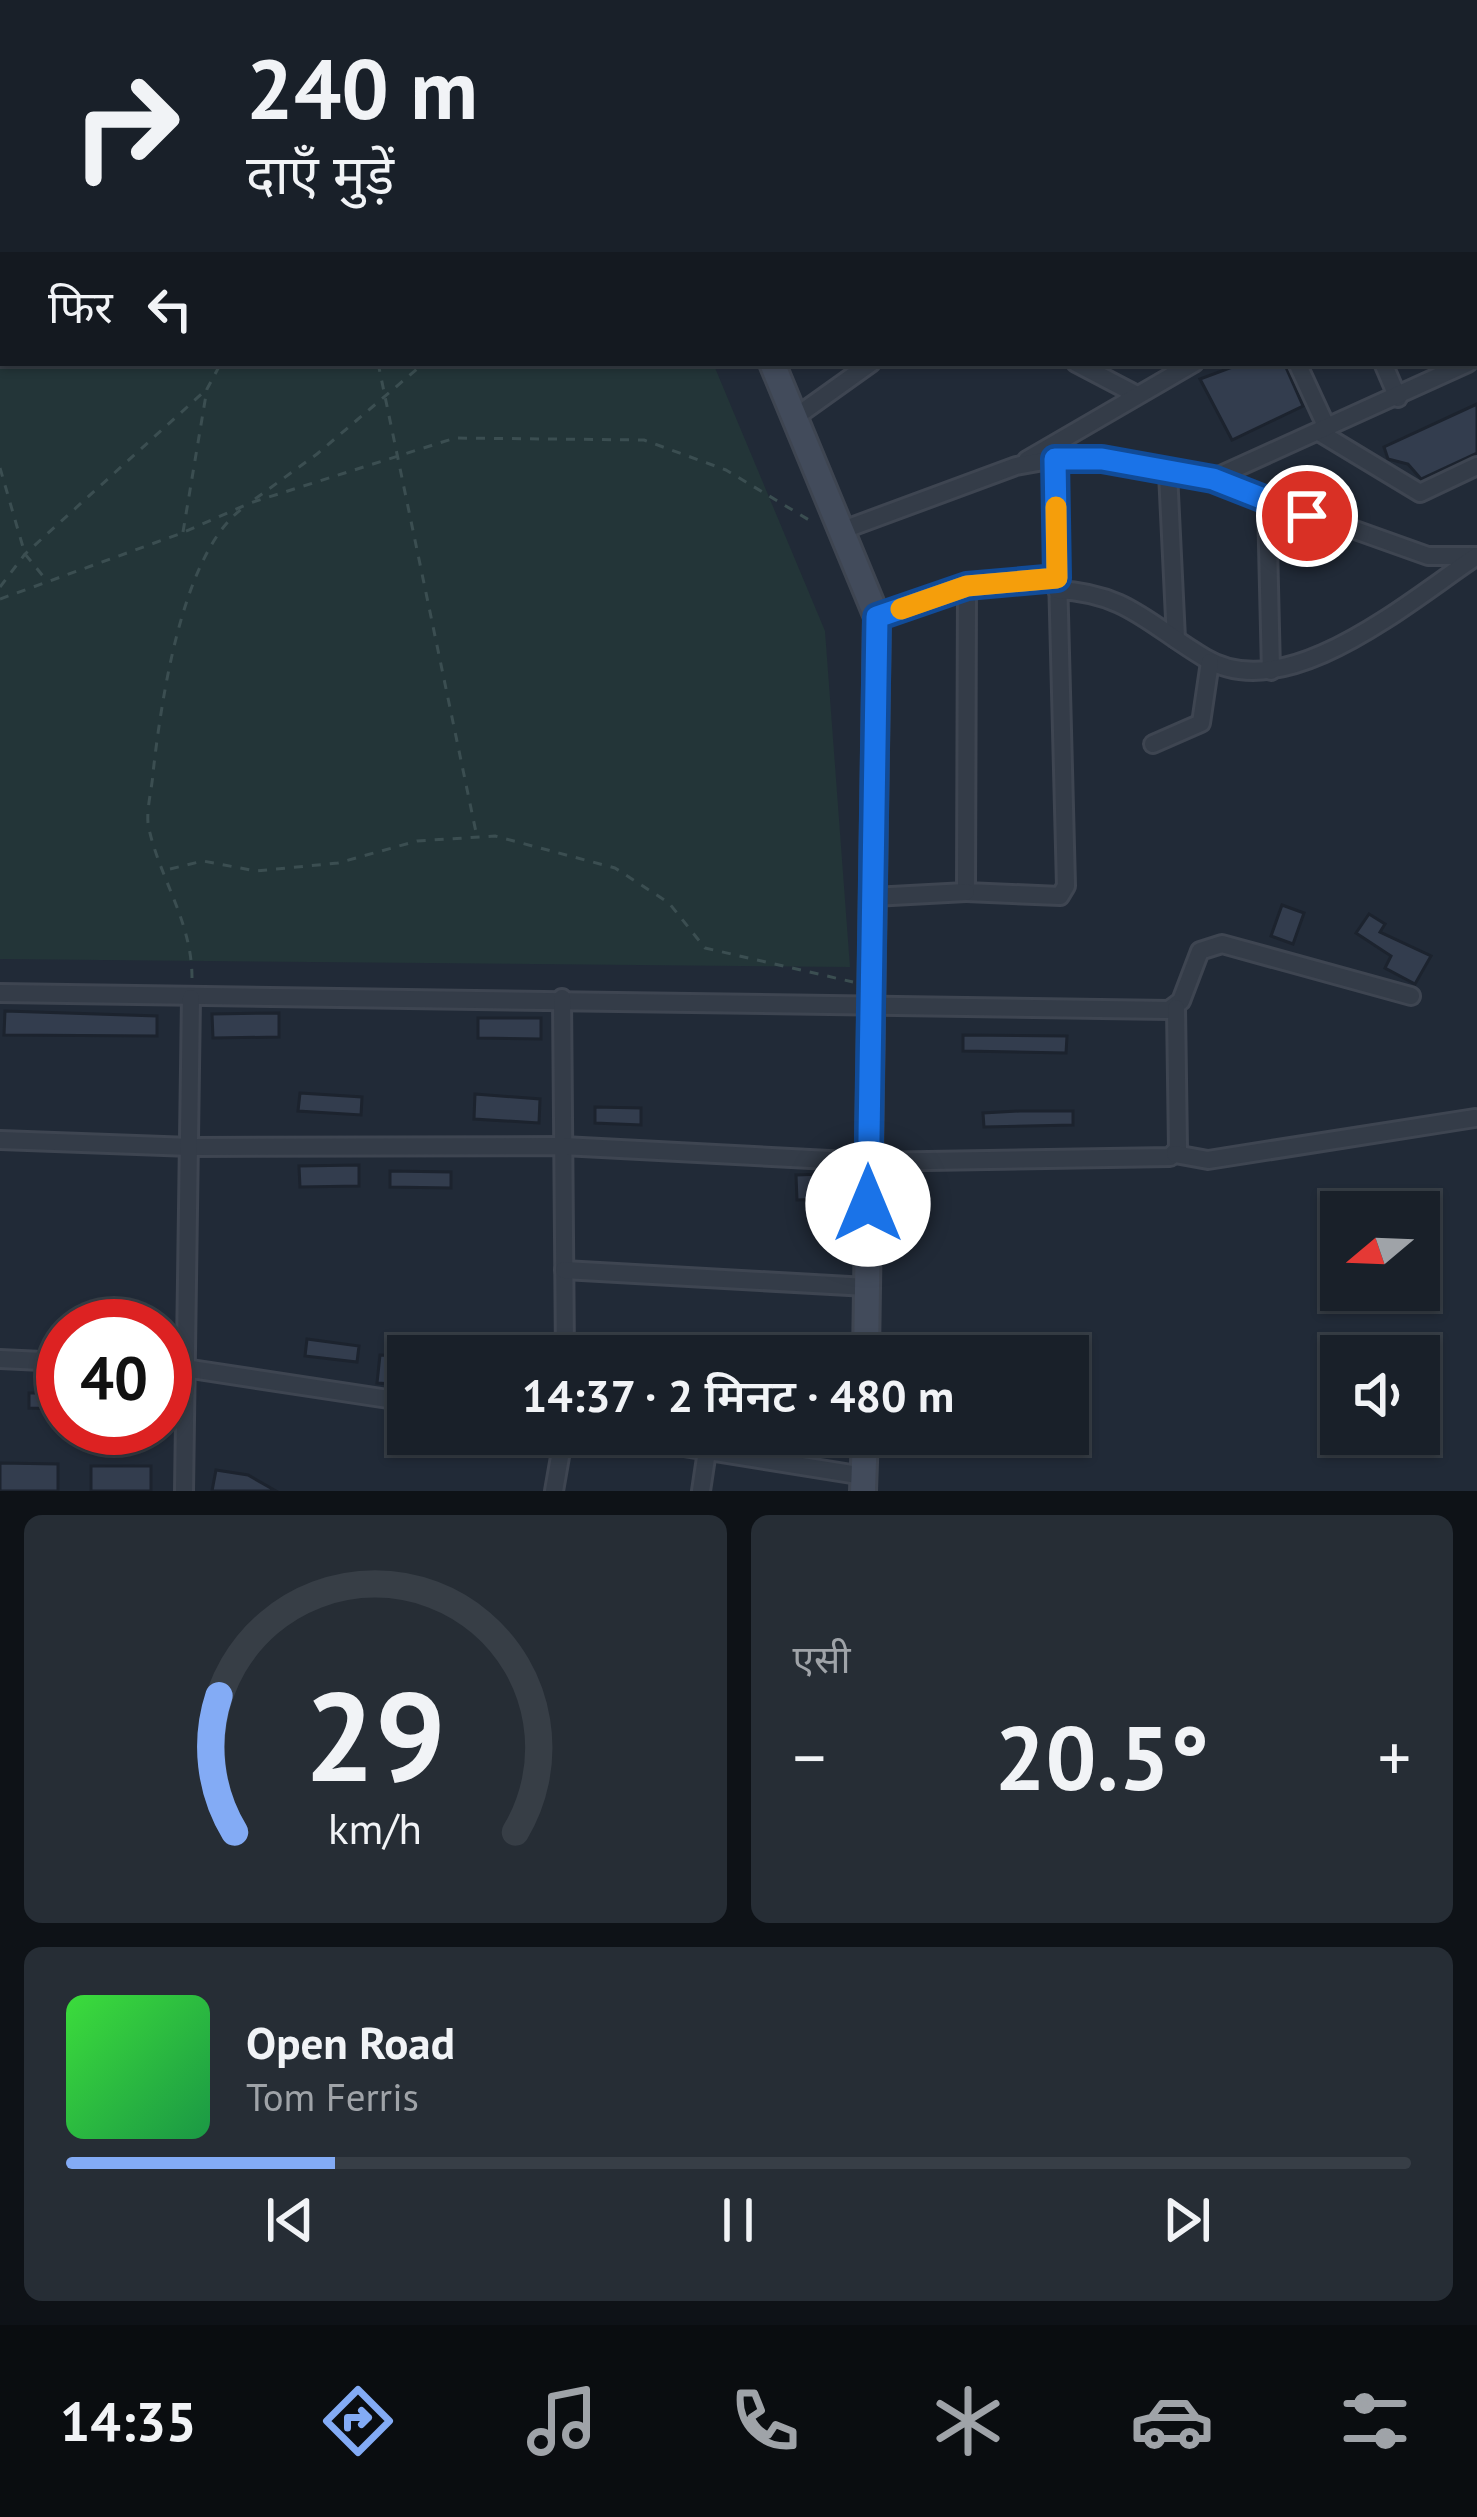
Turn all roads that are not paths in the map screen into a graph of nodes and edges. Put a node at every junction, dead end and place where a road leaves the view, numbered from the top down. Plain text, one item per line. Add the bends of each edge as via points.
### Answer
1 (773, 366) edge
2 (867, 366) edge
3 (1082, 366) edge
4 (1189, 366) edge
5 (1299, 366) edge
6 (1384, 366) edge
7 (1445, 368) edge
8 (1137, 395) junction
9 (1398, 398) junction
10 (794, 418) junction
11 (1323, 430) junction
12 (1055, 459) junction
13 (1016, 466) junction
14 (1477, 466) edge
15 (1168, 473) junction
16 (1213, 479) junction
17 (1267, 503) junction
18 (843, 530) junction
19 (1477, 556) edge
20 (1057, 584) junction
21 (967, 586) junction
22 (877, 617) junction
23 (1176, 639) junction
24 (1210, 662) junction
25 (1271, 670) junction
26 (1153, 744) dead end
27 (966, 892) junction
28 (873, 897) junction
29 (0, 993) edge
30 (870, 995) junction
31 (1411, 997) dead end
32 (191, 998) junction
33 (562, 998) junction
34 (1175, 1008) junction
35 (1475, 1118) edge
36 (0, 1140) edge
37 (563, 1146) junction
38 (191, 1147) junction
39 (1175, 1154) junction
40 (868, 1162) junction
41 (564, 1270) junction
42 (867, 1287) junction
43 (179, 1299) edge
44 (565, 1335) edge
45 (866, 1335) edge
46 (0, 1359) edge
47 (36, 1361) edge
48 (192, 1368) edge
49 (387, 1399) edge
50 (181, 1455) edge
51 (560, 1455) edge
52 (706, 1455) edge
53 (726, 1455) edge
54 (864, 1484) edge
55 (184, 1491) edge
56 (554, 1491) edge
57 (701, 1491) edge

1 - 10 street
2 - 10 street
3 - 8 street
4 - 8 street
5 - 11 street
6 - 9 street
7 - 9 street
8 - 13 street
9 - 11 street
10 - 18 street
11 - 14 street via 1420,493
11 - 16 street
12 - 13 street
12 - 15 street
12 - 20 street
13 - 18 street
15 - 16 street
15 - 23 street
16 - 17 street
17 - 19 street via 1428,556
17 - 25 street
18 - 22 street
19 - 25 street via 1324,656
20 - 21 street
20 - 23 street via 1139,610
20 - 27 street via 1065,892
21 - 22 street
21 - 27 street
22 - 28 street
23 - 24 street
24 - 25 street
24 - 26 street via 1202,723
27 - 28 street
28 - 30 street
29 - 32 street
30 - 33 street
30 - 34 street
30 - 40 street
31 - 34 street via 1222,944 1200,951
32 - 33 street
32 - 38 street
33 - 37 street
34 - 39 street
35 - 39 street via 1208,1160
36 - 38 street
37 - 38 street
37 - 40 street
37 - 41 street
38 - 43 street
39 - 40 street
40 - 42 street
41 - 42 street
41 - 44 street
42 - 45 street
46 - 47 street
48 - 49 street
50 - 55 street
51 - 56 street
52 - 57 street
53 - 54 street

